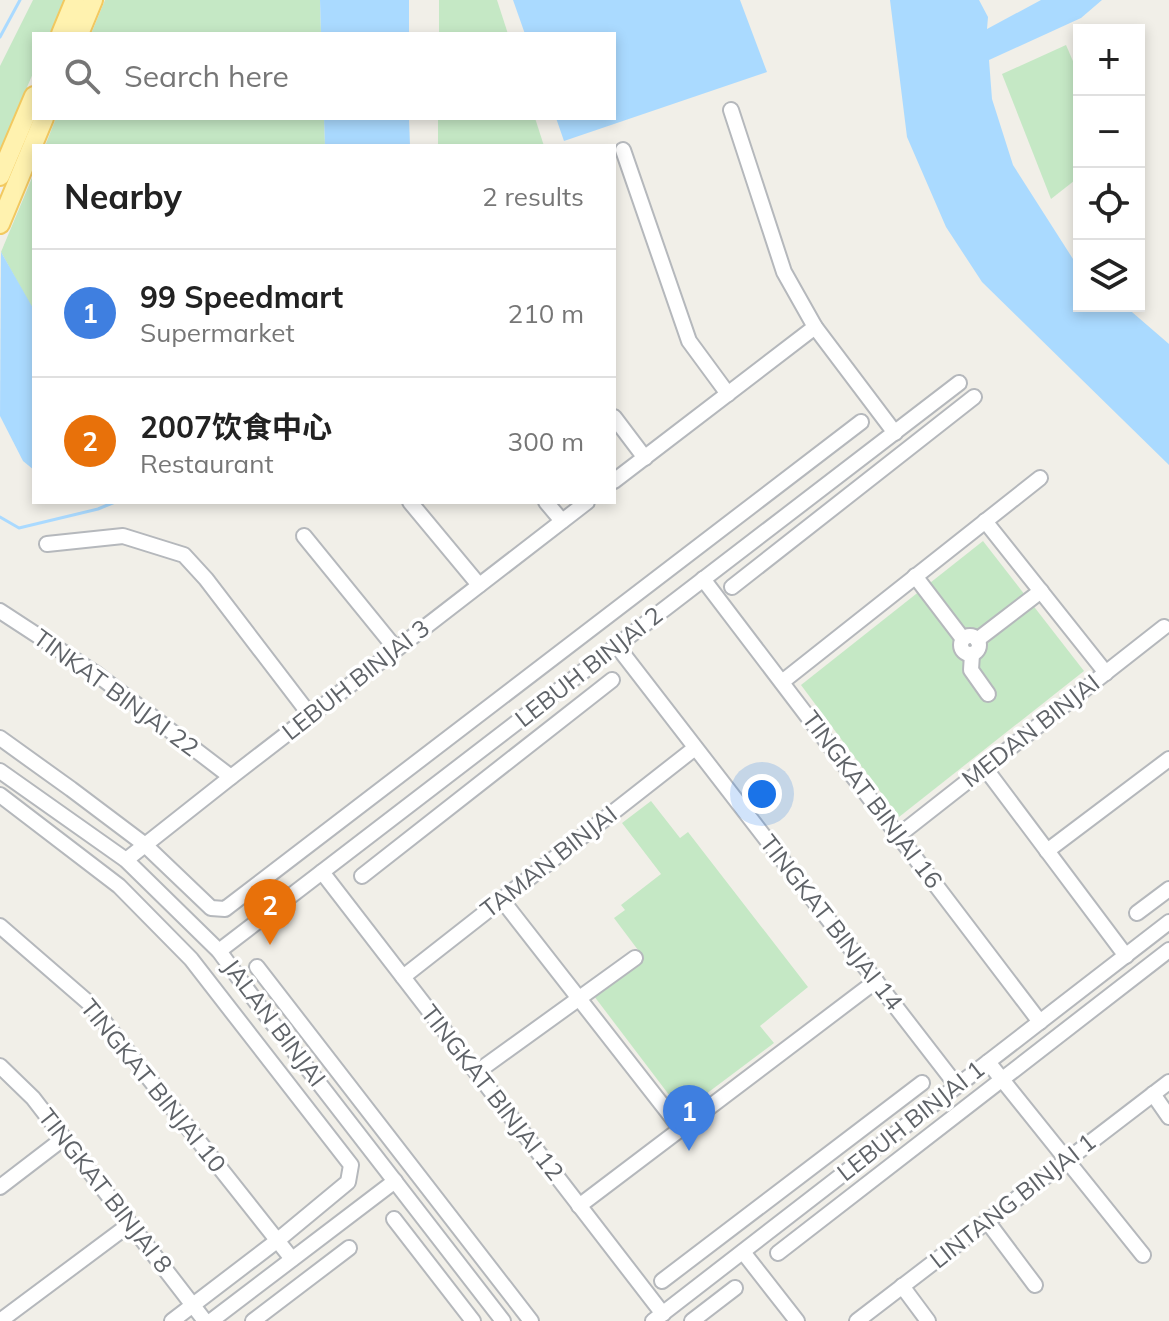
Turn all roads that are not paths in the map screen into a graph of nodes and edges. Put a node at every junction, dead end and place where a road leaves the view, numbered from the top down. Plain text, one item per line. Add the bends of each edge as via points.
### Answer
1 (75, 0) edge
2 (93, 0) edge
3 (62, 32) edge
4 (80, 32) edge
5 (32, 101) edge
6 (731, 110) dead end
7 (43, 120) edge
8 (33, 144) edge
9 (32, 147) edge
10 (623, 150) dead end
11 (0, 176) edge
12 (0, 224) edge
13 (815, 327) junction
14 (959, 383) dead end
15 (728, 394) junction
16 (974, 397) dead end
17 (616, 420) edge
18 (861, 422) dead end
19 (895, 433) junction
20 (830, 447) junction
21 (645, 458) junction
22 (846, 469) junction
23 (1040, 478) dead end
24 (616, 480) edge
25 (412, 504) edge
26 (548, 504) edge
27 (584, 504) edge
28 (562, 521) junction
29 (985, 521) junction
30 (304, 536) dead end
31 (47, 544) dead end
32 (915, 576) junction
33 (703, 579) junction
34 (479, 585) junction
35 (732, 587) dead end
36 (1041, 591) junction
37 (0, 611) edge
38 (1164, 627) dead end
39 (971, 644) junction
40 (617, 646) junction
41 (396, 649) junction
42 (1106, 673) junction
43 (612, 680) dead end
44 (782, 682) junction
45 (563, 687) junction
46 (988, 694) dead end
47 (578, 706) junction
48 (310, 715) junction
49 (0, 738) edge
50 (695, 748) junction
51 (1169, 759) edge
52 (985, 768) junction
53 (0, 771) edge
54 (231, 777) junction
55 (71, 789) junction
56 (0, 795) edge
57 (56, 811) junction
58 (371, 834) junction
59 (899, 835) junction
60 (144, 844) junction
61 (1047, 851) junction
62 (388, 856) junction
63 (126, 860) junction
64 (322, 872) junction
65 (362, 876) dead end
66 (1168, 892) edge
67 (164, 896) junction
68 (502, 900) junction
69 (1137, 913) dead end
70 (147, 915) junction
71 (1169, 922) edge
72 (0, 926) edge
73 (1169, 950) edge
74 (219, 951) junction
75 (1126, 956) junction
76 (635, 958) dead end
77 (257, 967) dead end
78 (403, 977) junction
79 (876, 981) junction
80 (277, 993) junction
81 (579, 998) junction
82 (260, 1007) junction
83 (1040, 1022) junction
84 (988, 1062) junction
85 (0, 1066) edge
86 (477, 1072) junction
87 (1002, 1079) junction
88 (1169, 1082) edge
89 (922, 1083) dead end
90 (957, 1086) junction
91 (1153, 1094) junction
92 (889, 1108) junction
93 (340, 1110) junction
94 (1169, 1117) edge
95 (320, 1125) junction
96 (904, 1127) junction
97 (681, 1129) junction
98 (64, 1138) junction
99 (1067, 1160) junction
100 (395, 1181) junction
101 (0, 1187) edge
102 (579, 1206) junction
103 (394, 1219) dead end
104 (987, 1221) junction
105 (130, 1224) junction
106 (278, 1240) junction
107 (444, 1246) junction
108 (349, 1248) dead end
109 (743, 1252) junction
110 (778, 1253) dead end
111 (1143, 1255) dead end
112 (695, 1256) junction
113 (292, 1259) junction
114 (426, 1260) junction
115 (277, 1271) junction
116 (662, 1281) dead end
117 (704, 1282) junction
118 (1035, 1285) dead end
119 (902, 1286) junction
120 (735, 1288) dead end
121 (293, 1291) junction
122 (713, 1305) junction
123 (193, 1306) junction
124 (519, 1306) junction
125 (658, 1317) edge
126 (468, 1319) edge
127 (502, 1320) edge
128 (0, 1321) edge
129 (172, 1321) edge
130 (205, 1321) edge
131 (211, 1321) edge
132 (253, 1321) edge
133 (531, 1321) edge
134 (692, 1321) edge
135 (797, 1321) edge
136 (857, 1321) edge
137 (928, 1321) edge

1 - 3 main road
2 - 4 main road
5 - 11 main road
6 - 13 street via 784,272
7 - 8 main road
9 - 12 main road
10 - 15 street via 689,341
13 - 15 street
13 - 19 street
14 - 19 street, LEBUH BINJAI 2
15 - 21 street
16 - 35 street
17 - 21 street
18 - 20 street, LEBUH BINJAI 2
19 - 22 street, LEBUH BINJAI 2
20 - 22 street
20 - 60 street, LEBUH BINJAI 2 via 225,909 211,908
21 - 24 street
22 - 33 street, LEBUH BINJAI 2
23 - 29 street
25 - 34 street
26 - 28 street
27 - 28 street, LEBUH BINJAI 3
28 - 34 street, LEBUH BINJAI 3
29 - 32 street
29 - 36 street
30 - 41 street
31 - 48 street via 123,536 184,555
32 - 39 street
32 - 44 street
33 - 40 street, LEBUH BINJAI 2
33 - 44 street, TINGKAT BINJAI 16
34 - 41 street, LEBUH BINJAI 3
36 - 39 street
36 - 42 street
37 - 54 street, TINKAT BINJAI 22 via 95,673
38 - 42 street, MEDAN BINJAI
39 - 46 street via 971,670
40 - 45 street, LEBUH BINJAI 2
40 - 50 street, TINGKAT BINJAI 14
41 - 48 street, LEBUH BINJAI 3
42 - 52 street, MEDAN BINJAI
43 - 47 street
44 - 59 street, TINGKAT BINJAI 16
45 - 47 street
45 - 58 street, LEBUH BINJAI 2
47 - 62 street
48 - 54 street, LEBUH BINJAI 3
49 - 55 street
50 - 68 street, TAMAN BINJAI
50 - 79 street, TINGKAT BINJAI 14
51 - 61 street
52 - 59 street, MEDAN BINJAI
52 - 61 street
53 - 57 street, JALAN BINJAI
54 - 60 street, LEBUH BINJAI 3
55 - 57 street
55 - 60 street
56 - 70 street via 119,886
57 - 63 street, JALAN BINJAI
58 - 62 street
58 - 64 street, LEBUH BINJAI 2
59 - 83 street, TINGKAT BINJAI 16
60 - 63 street, LEBUH BINJAI 3
61 - 75 street
62 - 65 street
63 - 67 street, JALAN BINJAI
64 - 74 street, LEBUH BINJAI 2
64 - 78 street, TINGKAT BINJAI 12
66 - 69 street
67 - 70 street
67 - 74 street, JALAN BINJAI
68 - 78 street, TAMAN BINJAI
68 - 81 street
70 - 95 street via 191,959
71 - 75 street, LEBUH BINJAI 1
72 - 106 street, TINGKAT BINJAI 10 via 90,1004
73 - 87 street, LEBUH BINJAI 1
74 - 82 street, JALAN BINJAI
75 - 83 street, LEBUH BINJAI 1
76 - 81 street
77 - 80 street
78 - 86 street, TINGKAT BINJAI 12
79 - 90 street, TINGKAT BINJAI 14
79 - 97 street
80 - 82 street
80 - 124 street
81 - 86 street
81 - 97 street
82 - 93 street, JALAN BINJAI
83 - 84 street, LEBUH BINJAI 1
84 - 87 street
84 - 90 street, LEBUH BINJAI 1
85 - 98 street, TINGKAT BINJAI 8
86 - 102 street, TINGKAT BINJAI 12
87 - 99 street
87 - 110 street, LEBUH BINJAI 1
88 - 91 street, LINTANG BINJAI 1
89 - 92 street
90 - 96 street, LEBUH BINJAI 1
91 - 94 street
91 - 99 street, LINTANG BINJAI 1
92 - 96 street
92 - 112 street
93 - 95 street
93 - 100 street, JALAN BINJAI
95 - 106 street via 351,1165 351,1174
96 - 109 street, LEBUH BINJAI 1
97 - 102 street
98 - 101 street
98 - 105 street, TINGKAT BINJAI 8
99 - 104 street, LINTANG BINJAI 1
99 - 111 street
100 - 107 street, JALAN BINJAI
100 - 113 street
102 - 125 street, TINGKAT BINJAI 12
103 - 114 street
104 - 118 street
104 - 119 street, LINTANG BINJAI 1
105 - 123 street, TINGKAT BINJAI 8
105 - 128 street
106 - 113 street, TINGKAT BINJAI 10
106 - 123 street
107 - 114 street
107 - 127 street, JALAN BINJAI
108 - 121 street
109 - 117 street, LEBUH BINJAI 1
109 - 135 street
112 - 116 street
112 - 117 street
113 - 115 street
114 - 126 street
115 - 121 street
115 - 131 street
117 - 122 street
117 - 125 street, LEBUH BINJAI 1
119 - 136 street, LINTANG BINJAI 1
119 - 137 street
120 - 122 street
121 - 132 street
122 - 134 street
123 - 129 street
123 - 130 street, TINGKAT BINJAI 8
124 - 127 street
124 - 133 street

